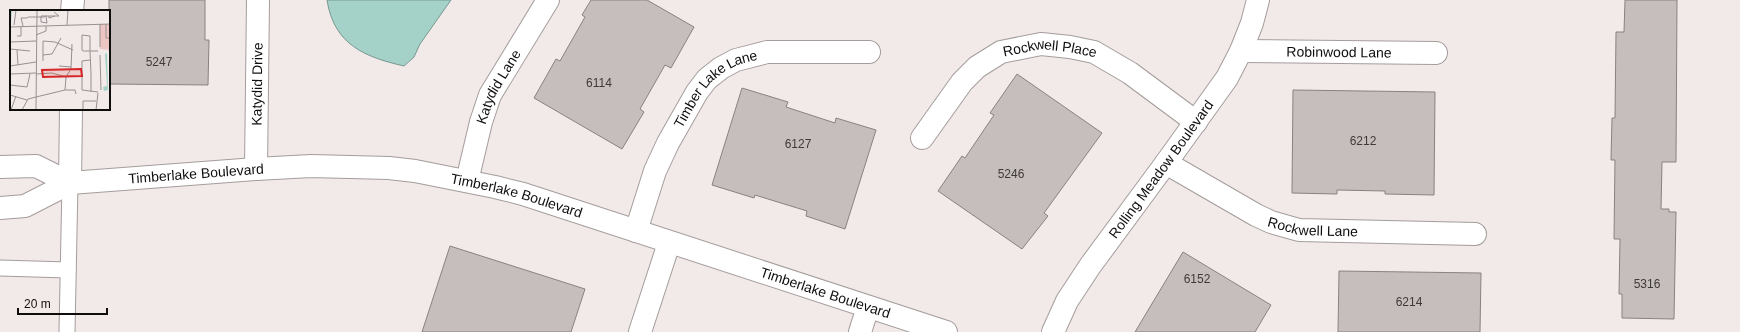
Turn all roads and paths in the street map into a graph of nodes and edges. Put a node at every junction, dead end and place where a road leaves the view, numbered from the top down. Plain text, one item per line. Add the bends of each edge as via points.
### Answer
1 (73, 0) edge
2 (258, 0) edge
3 (548, 0) edge
4 (1258, 0) edge
5 (72, 10) edge
6 (869, 52) dead end
7 (1241, 52) junction
8 (1436, 53) dead end
9 (71, 110) edge
10 (1196, 122) junction
11 (922, 138) dead end
12 (1166, 164) junction
13 (0, 167) edge
14 (256, 169) junction
15 (467, 181) junction
16 (70, 183) junction
17 (0, 208) edge
18 (636, 231) junction
19 (1475, 234) dead end
20 (669, 243) junction
21 (0, 268) edge
22 (68, 270) junction
23 (868, 307) junction
24 (67, 332) edge
25 (640, 332) edge
26 (860, 332) edge
27 (946, 332) edge
28 (1053, 332) edge

1 - 5 street
2 - 14 street, Katydid Drive
3 - 15 street, Katydid Lane via 490,95
4 - 7 street, Rolling Meadow Boulevard
6 - 18 street, Timber Lake Lane via 767,52 736,60 721,68 707,79 697,92 668,143 655,171
7 - 8 street, Robinwood Lane
7 - 10 street, Rolling Meadow Boulevard
9 - 16 street
10 - 11 street, Rockwell Place via 1130,73 1094,52 1041,44 1001,52 977,67 962,82
10 - 12 street, Rolling Meadow Boulevard
12 - 19 street, Rockwell Lane via 1256,215 1293,228
12 - 28 street, Rolling Meadow Boulevard via 1090,266 1067,301
13 - 16 street via 36,166
14 - 15 street, Timberlake Boulevard via 312,166 389,168
14 - 16 street, Timberlake Boulevard
15 - 18 street, Timberlake Boulevard via 523,194
16 - 17 street via 25,206
16 - 22 lane
18 - 20 street, Timberlake Boulevard
20 - 23 street, Timberlake Boulevard
20 - 25 street
21 - 22 lane
22 - 24 lane
23 - 26 street
23 - 27 street, Timberlake Boulevard

